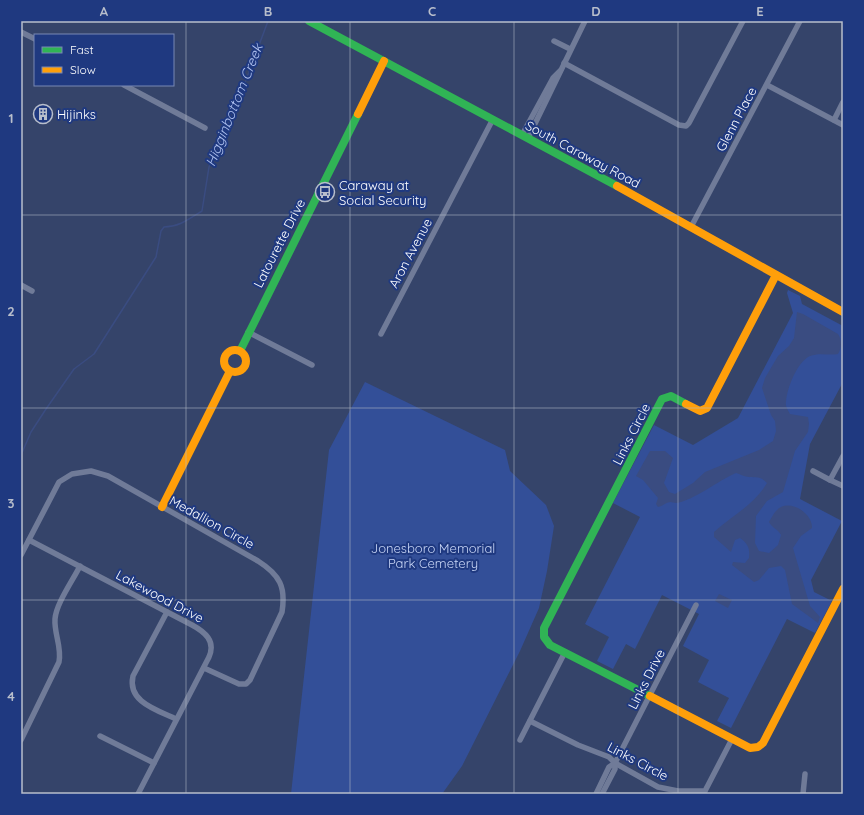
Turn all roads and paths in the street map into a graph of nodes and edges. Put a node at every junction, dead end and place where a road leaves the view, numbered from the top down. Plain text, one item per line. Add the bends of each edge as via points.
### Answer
1 (309, 21) edge
2 (585, 21) edge
3 (743, 21) edge
4 (800, 21) edge
5 (21, 32) edge
6 (34, 38) edge
7 (554, 41) dead end
8 (570, 49) junction
9 (384, 61) junction
10 (564, 63) junction
11 (767, 85) junction
12 (126, 86) edge
13 (843, 102) edge
14 (493, 119) junction
15 (834, 120) junction
16 (843, 125) edge
17 (205, 128) dead end
18 (525, 136) junction
19 (691, 226) junction
20 (776, 275) junction
21 (21, 285) edge
22 (32, 291) dead end
23 (843, 312) edge
24 (248, 332) junction
25 (381, 334) dead end
26 (240, 351) junction
27 (312, 365) dead end
28 (230, 371) junction
29 (843, 456) edge
30 (813, 471) dead end
31 (830, 480) junction
32 (843, 486) edge
33 (162, 507) junction
34 (29, 540) junction
35 (21, 554) edge
36 (80, 566) junction
37 (843, 589) edge
38 (696, 605) dead end
39 (167, 612) junction
40 (565, 652) junction
41 (204, 668) junction
42 (650, 696) junction
43 (176, 720) junction
44 (530, 721) junction
45 (100, 736) dead end
46 (732, 739) junction
47 (21, 740) edge
48 (520, 740) dead end
49 (154, 763) junction
50 (615, 763) junction
51 (805, 774) dead end
52 (138, 794) edge
53 (596, 794) edge
54 (602, 794) edge
55 (803, 794) edge

1 - 9 street, South Caraway Road
2 - 8 street
3 - 10 street via 690,123 686,126 679,125
4 - 11 street, Glenn Place
5 - 6 street
7 - 8 street
8 - 10 street
9 - 14 street, South Caraway Road
9 - 24 street, Latourette Drive
10 - 18 street via 553,78
11 - 15 street
11 - 19 street, Glenn Place
12 - 17 street
13 - 15 street
14 - 18 street, South Caraway Road
14 - 25 street, Aron Avenue
15 - 16 street
18 - 19 street, South Caraway Road
19 - 20 street, South Caraway Road
20 - 23 street, South Caraway Road
20 - 40 street, Links Circle via 707,408 700,411 671,396 662,399 544,628 547,642
21 - 22 street
24 - 26 street, Latourette Drive
24 - 27 street
26 - 28 street via 245,357 245,364 237,372
26 - 28 street via 232,350 225,357 225,365
28 - 33 street
29 - 31 street
30 - 31 street
31 - 32 street
33 - 34 street, Medallion Circle via 108,476 91,470 72,474 58,482
33 - 41 street, Medallion Circle via 270,568 283,587 282,612 250,680 246,684 239,684
34 - 35 street, Medallion Circle
34 - 36 street, Lakewood Drive
36 - 39 street, Lakewood Drive
36 - 47 street via 56,614 59,662
37 - 46 street, Links Circle via 763,743 750,748
38 - 42 street, Links Drive
39 - 41 street, Lakewood Drive via 204,632 208,637 211,649
39 - 43 street via 133,676 132,688 139,700
40 - 42 street, Links Circle
40 - 44 street
41 - 43 street, Lakewood Drive
42 - 46 street, Links Circle
42 - 50 street, Links Drive
43 - 49 street, Lakewood Drive
44 - 48 street
44 - 50 street, Links Circle via 609,757
45 - 49 street
46 - 50 street, Links Circle via 705,791 701,792 664,790
49 - 52 street, Lakewood Drive
50 - 53 street, Links Drive via 610,767
50 - 54 street, Links Drive
51 - 55 street

